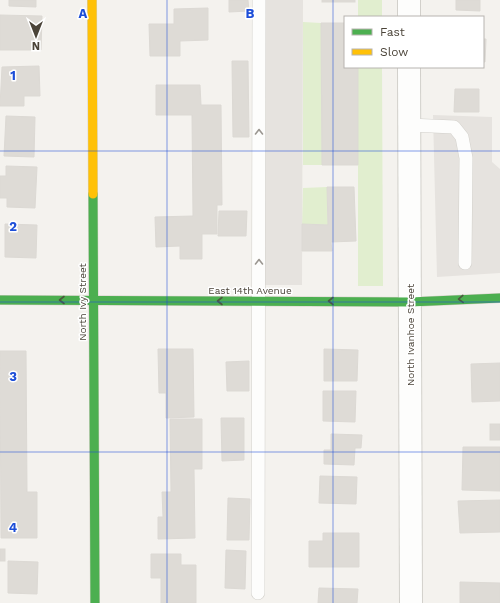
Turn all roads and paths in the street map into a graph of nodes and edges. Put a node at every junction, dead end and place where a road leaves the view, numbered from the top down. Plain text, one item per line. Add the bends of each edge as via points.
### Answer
1 (92, 0) edge
2 (259, 0) edge
3 (409, 0) edge
4 (409, 16) edge
5 (409, 68) edge
6 (409, 124) junction
7 (465, 263) dead end
8 (500, 298) edge
9 (0, 300) edge
10 (93, 300) junction
11 (259, 301) junction
12 (410, 302) junction
13 (258, 593) dead end
14 (95, 603) edge
15 (411, 603) edge

1 - 10 street, North Ivy Street
11 -> 2 lane
3 - 4 street
5 - 6 street, North Ivanhoe Street
6 - 7 lane via 454,127 462,137 466,158
6 - 12 street, North Ivanhoe Street
8 -> 12 street, East 14th Avenue
10 -> 9 street, East 14th Avenue
11 -> 10 street, East 14th Avenue
10 - 14 street, North Ivy Street
12 -> 11 street, East 14th Avenue
11 - 13 lane
12 - 15 street, North Ivanhoe Street

